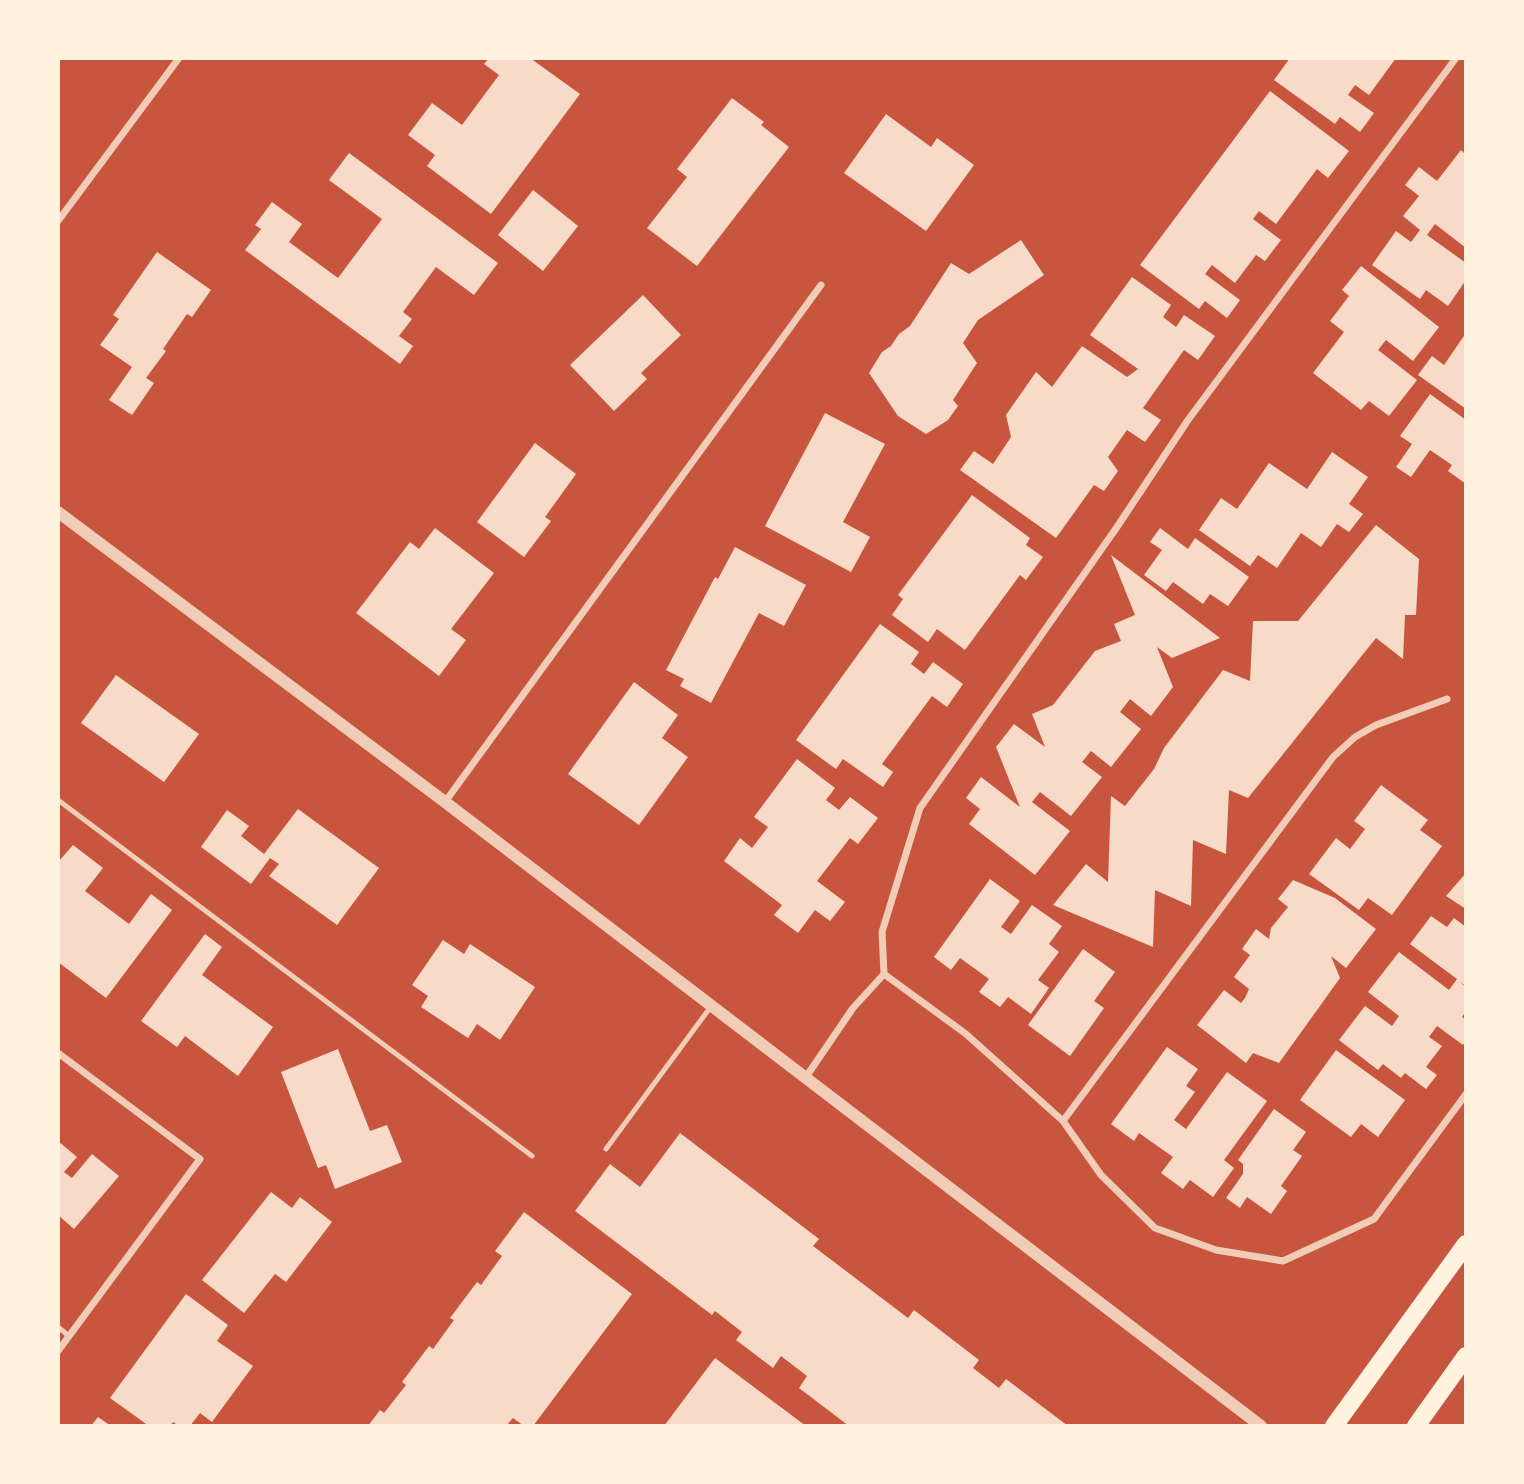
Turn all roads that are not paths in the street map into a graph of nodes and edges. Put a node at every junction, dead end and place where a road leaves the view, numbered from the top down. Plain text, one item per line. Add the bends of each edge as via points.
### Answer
1 (179, 58) edge
2 (1456, 58) edge
3 (58, 221) edge
4 (821, 285) dead end
5 (58, 512) edge
6 (1447, 699) dead end
7 (58, 800) edge
8 (445, 802) junction
9 (884, 974) junction
10 (712, 1005) junction
11 (58, 1053) edge
12 (806, 1077) junction
13 (1466, 1094) edge
14 (1063, 1121) junction
15 (606, 1149) dead end
16 (532, 1156) dead end
17 (1466, 1244) edge
18 (58, 1327) edge
19 (69, 1336) junction
20 (58, 1351) edge
21 (1466, 1356) edge
22 (1261, 1426) edge
23 (1334, 1426) edge
24 (1416, 1426) edge

1 - 3 street
2 - 9 street via 1188,420 920,808 881,932
4 - 8 street
5 - 8 street
6 - 14 street via 1376,725 1333,757
7 - 16 lane
8 - 10 street
9 - 12 street via 853,1009
9 - 14 street via 966,1034
10 - 12 street
10 - 15 lane
11 - 19 street via 200,1159
12 - 22 street
13 - 14 street via 1374,1219 1283,1261 1216,1250 1156,1228 1101,1175
17 - 23 main road
18 - 19 lane
19 - 20 street
21 - 24 main road

